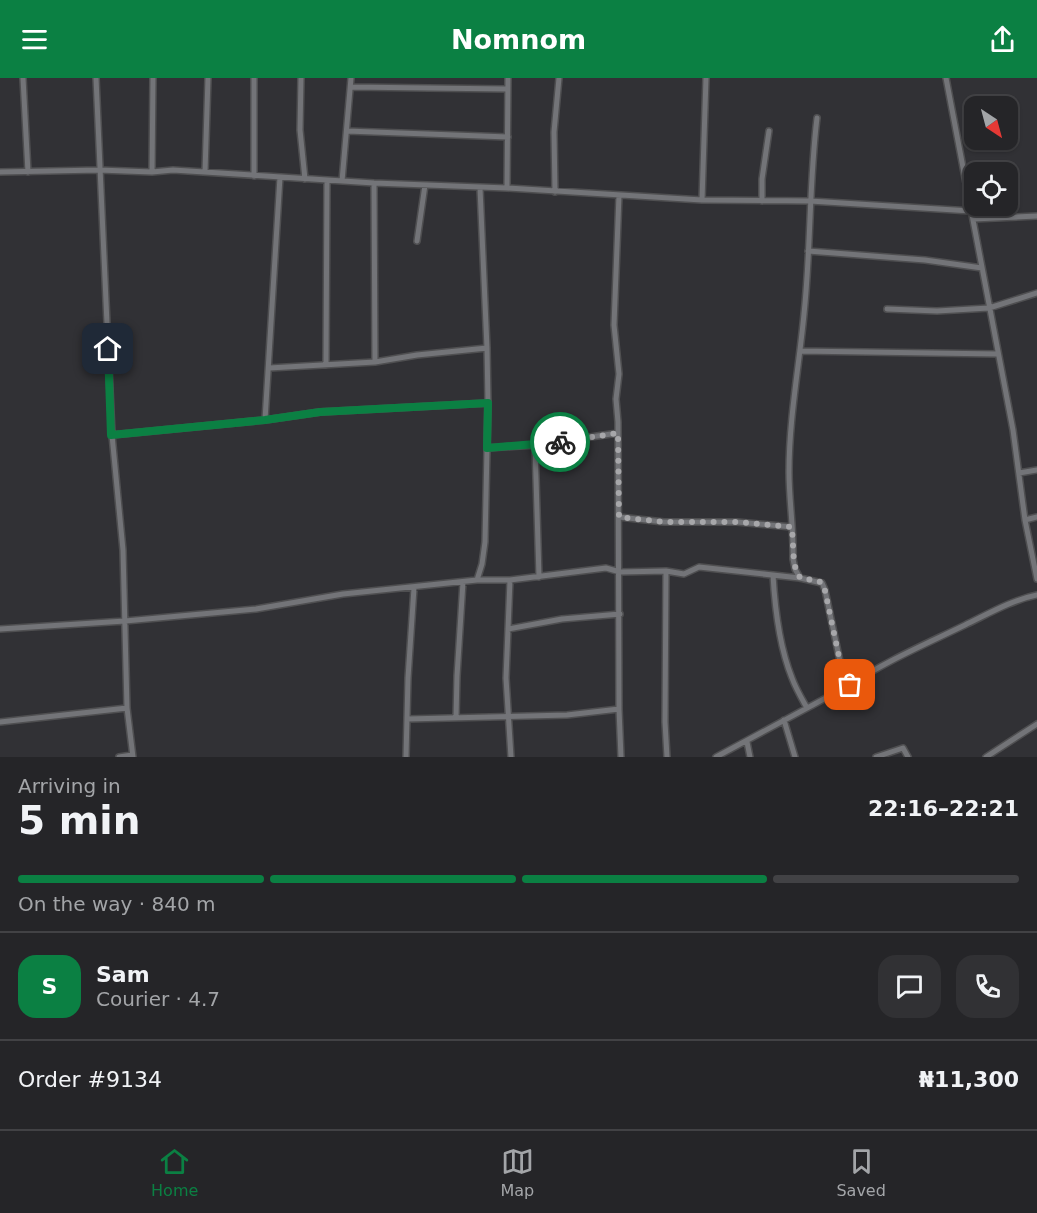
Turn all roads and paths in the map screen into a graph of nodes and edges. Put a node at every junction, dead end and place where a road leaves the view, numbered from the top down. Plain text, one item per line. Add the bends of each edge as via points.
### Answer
1 (23, 78) edge
2 (96, 78) edge
3 (153, 78) edge
4 (208, 78) edge
5 (254, 78) edge
6 (301, 78) edge
7 (351, 78) edge
8 (508, 78) edge
9 (559, 78) edge
10 (706, 78) edge
11 (946, 78) edge
12 (351, 87) junction
13 (507, 89) junction
14 (818, 118) dead end
15 (347, 131) junction
16 (769, 131) dead end
17 (508, 137) junction
18 (99, 170) junction
19 (0, 172) edge
20 (28, 172) junction
21 (152, 172) junction
22 (205, 172) junction
23 (964, 174) edge
24 (254, 176) junction
25 (280, 177) junction
26 (305, 179) junction
27 (327, 180) junction
28 (342, 181) junction
29 (374, 183) junction
30 (425, 185) junction
31 (480, 188) junction
32 (507, 188) junction
33 (555, 192) junction
34 (619, 195) junction
35 (702, 200) junction
36 (762, 201) junction
37 (810, 201) junction
38 (964, 211) edge
39 (972, 216) edge
40 (1037, 216) edge
41 (973, 219) junction
42 (417, 241) dead end
43 (808, 251) junction
44 (982, 268) junction
45 (1037, 293) edge
46 (989, 308) junction
47 (887, 309) dead end
48 (486, 348) junction
49 (800, 351) junction
50 (998, 354) junction
51 (375, 362) junction
52 (326, 365) junction
53 (269, 368) junction
54 (488, 403) junction
55 (265, 420) junction
56 (618, 433) junction
57 (111, 435) junction
58 (536, 445) junction
59 (487, 448) junction
60 (1037, 470) edge
61 (1019, 473) junction
62 (619, 517) junction
63 (1037, 518) edge
64 (1026, 520) junction
65 (792, 527) junction
66 (666, 571) junction
67 (620, 572) junction
68 (773, 575) junction
69 (539, 577) junction
70 (800, 578) junction
71 (1037, 579) edge
72 (477, 580) junction
73 (510, 580) junction
74 (463, 582) junction
75 (414, 588) junction
76 (1037, 595) edge
77 (620, 614) junction
78 (125, 621) junction
79 (0, 629) edge
80 (508, 629) junction
81 (850, 685) junction
82 (127, 708) junction
83 (807, 708) junction
84 (619, 709) junction
85 (509, 715) junction
86 (407, 718) junction
87 (456, 718) junction
88 (784, 720) junction
89 (0, 722) edge
90 (1037, 724) edge
91 (747, 742) junction
92 (132, 756) edge
93 (119, 757) edge
94 (406, 757) edge
95 (511, 757) edge
96 (621, 757) edge
97 (667, 757) edge
98 (716, 757) edge
99 (750, 757) edge
100 (795, 757) edge
101 (876, 757) edge
102 (908, 757) edge
103 (986, 757) edge

1 - 20 street
2 - 18 street
3 - 21 street
4 - 22 street
5 - 24 street
6 - 26 street via 300,130
7 - 12 street
8 - 13 street
9 - 33 street via 554,132
10 - 35 street
11 - 23 street
12 - 13 street
12 - 15 street
13 - 17 street
14 - 37 street
15 - 17 street
15 - 28 street
16 - 36 street
17 - 32 street
18 - 20 street
18 - 21 street
18 - 57 street
19 - 20 street
21 - 22 street
22 - 24 street
24 - 25 street
25 - 26 street
25 - 53 street
26 - 27 street
27 - 28 street
27 - 52 street
28 - 29 street
29 - 30 street
29 - 51 street
30 - 31 street
30 - 42 street
31 - 32 street
31 - 48 street
32 - 33 street
33 - 34 street
34 - 35 street
34 - 56 street via 614,325 619,374
35 - 36 street
36 - 37 street
37 - 38 street
37 - 43 street
39 - 41 street
40 - 41 street
41 - 44 street
43 - 44 street
43 - 49 street
44 - 46 street
45 - 46 street
46 - 47 street
46 - 50 street
48 - 51 street
48 - 54 street
49 - 50 street
49 - 65 street via 791,423
50 - 61 street
51 - 52 street
52 - 53 street
53 - 55 street
54 - 55 street via 320,412
54 - 59 street
55 - 57 street
56 - 58 street
56 - 62 street
57 - 78 street via 123,550
58 - 59 street
58 - 69 street
59 - 72 street via 485,542
60 - 61 street
61 - 64 street
62 - 65 street
62 - 67 street
63 - 64 street
64 - 71 street
65 - 70 street via 794,564
66 - 67 street
66 - 68 street via 684,574 699,567
66 - 97 street
67 - 69 street via 606,568
67 - 77 street
68 - 70 street
68 - 83 street via 775,613 784,652
69 - 73 street
70 - 81 street via 819,581 824,586 842,671
72 - 73 street
72 - 74 street
73 - 80 street
74 - 75 street
74 - 87 street
75 - 78 street
75 - 86 street
76 - 81 street via 933,640
77 - 80 street
77 - 84 street
78 - 79 street
78 - 82 street
80 - 85 street
81 - 83 street
82 - 89 street
82 - 92 street
83 - 88 street
84 - 85 street via 567,715
84 - 96 street
85 - 87 street
85 - 95 street
86 - 87 street
86 - 94 street
88 - 91 street
88 - 100 street
90 - 103 street
91 - 98 street
91 - 99 street
92 - 93 street
101 - 102 street via 903,748

